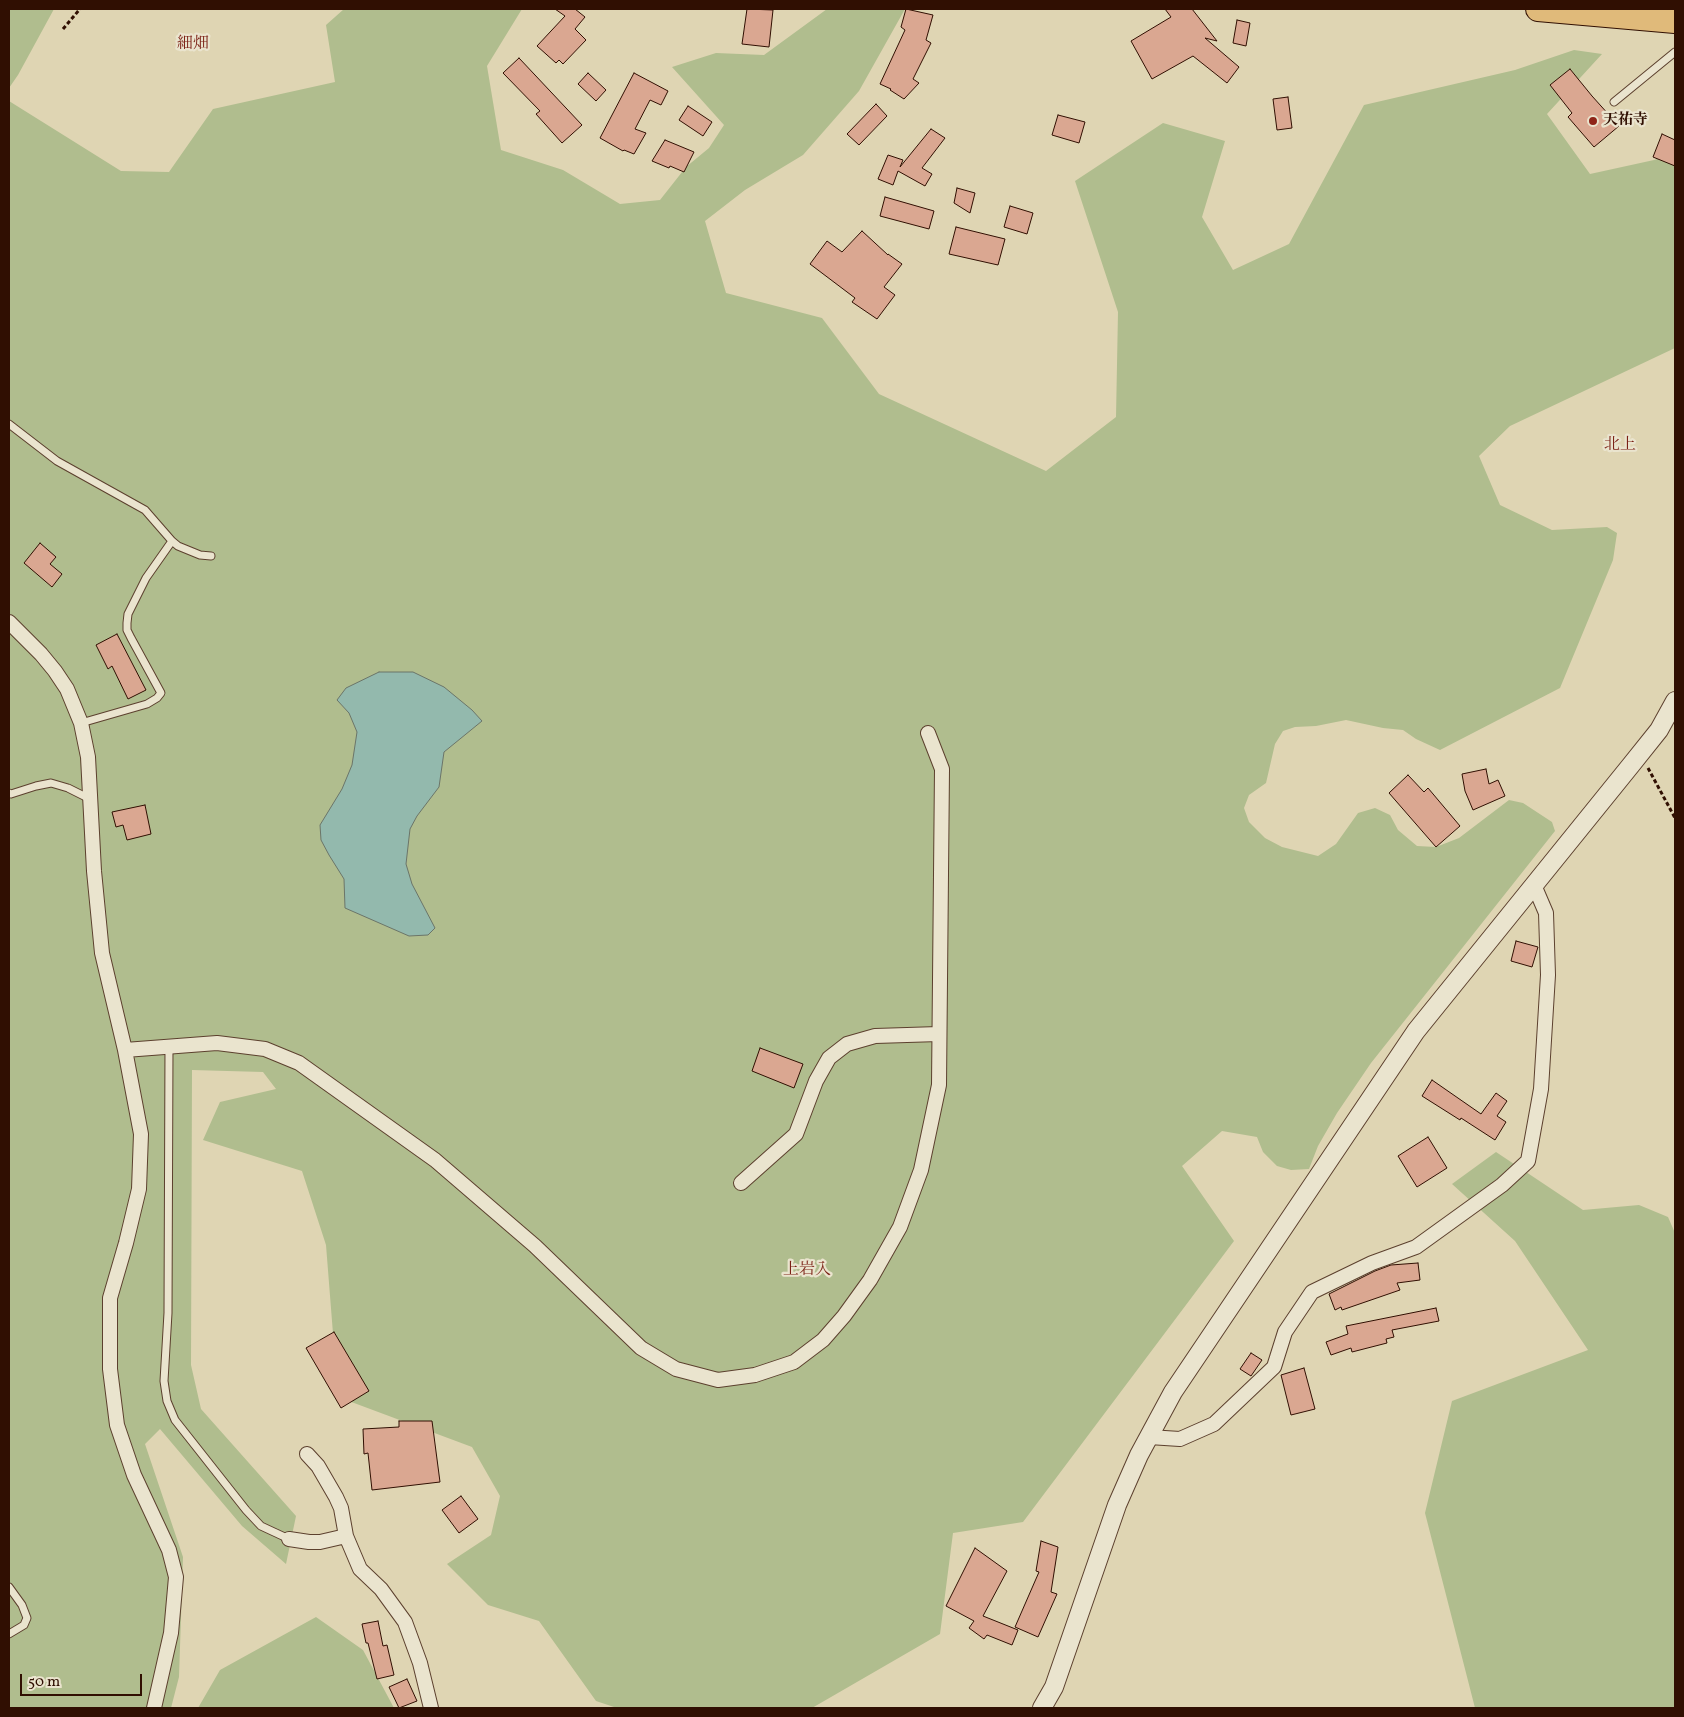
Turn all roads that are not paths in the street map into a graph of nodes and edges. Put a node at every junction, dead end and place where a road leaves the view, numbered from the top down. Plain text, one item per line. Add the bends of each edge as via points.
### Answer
1 (1538, 9) edge
2 (1675, 21) edge
3 (1675, 52) edge
4 (1614, 102) dead end
5 (9, 424) edge
6 (172, 541) junction
7 (211, 556) dead end
8 (9, 622) edge
9 (1675, 702) edge
10 (80, 723) junction
11 (928, 733) dead end
12 (9, 793) edge
13 (91, 800) junction
14 (1534, 885) junction
15 (939, 1034) junction
16 (169, 1047) junction
17 (125, 1050) junction
18 (741, 1183) dead end
19 (1149, 1437) junction
20 (307, 1454) dead end
21 (346, 1536) junction
22 (289, 1539) joint
23 (9, 1587) edge
24 (9, 1634) edge
25 (154, 1708) edge
26 (431, 1708) edge
27 (1042, 1708) edge

1 - 2 highway
3 - 4 lane
5 - 6 lane via 57,461 145,510
6 - 7 lane
6 - 10 lane via 146,578 128,614 127,623 127,630 161,693 147,704
8 - 10 street via 55,671 67,689
9 - 14 street via 1659,730
10 - 13 street via 88,757
11 - 15 street via 942,769
12 - 13 lane via 51,783
13 - 17 street via 102,952
14 - 19 street via 1416,1030 1174,1392
14 - 19 street via 1546,913 1548,975 1541,1088 1528,1161 1502,1185 1416,1247 1372,1263 1312,1292 1285,1332 1274,1367 1214,1424 1180,1439
15 - 16 street via 939,1085 921,1170 900,1227 870,1280 823,1340 794,1362 755,1375 718,1380 676,1369 642,1348 535,1246 435,1160 299,1063 265,1049 217,1043
15 - 18 street via 875,1036 847,1044 830,1058 816,1081 796,1134
16 - 17 street
16 - 22 lane via 168,1313 164,1381 167,1401 175,1420 246,1510 261,1526
17 - 25 street via 141,1134 139,1190 110,1298 110,1369 117,1425 176,1577 171,1633
19 - 27 street via 1117,1505 1054,1687
20 - 21 street via 336,1496
21 - 22 street via 320,1542
21 - 26 street via 360,1569 381,1589 405,1622
23 - 24 lane via 27,1618 24,1625

